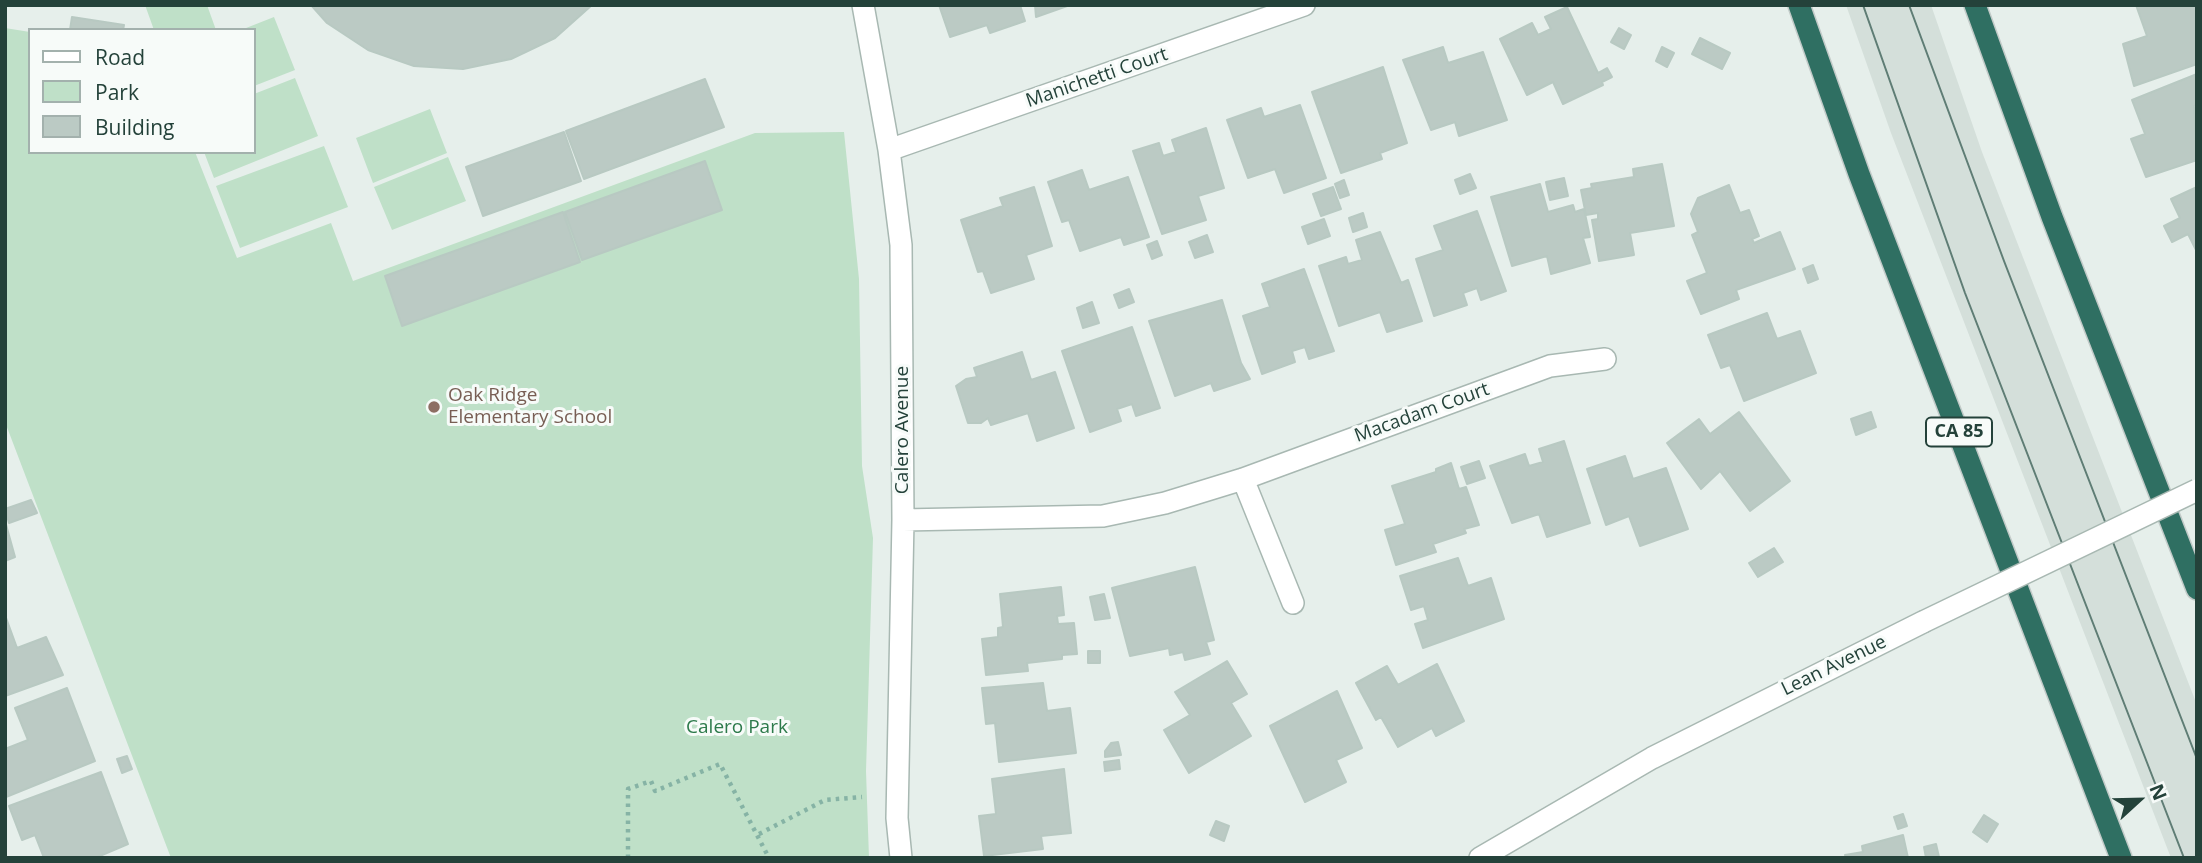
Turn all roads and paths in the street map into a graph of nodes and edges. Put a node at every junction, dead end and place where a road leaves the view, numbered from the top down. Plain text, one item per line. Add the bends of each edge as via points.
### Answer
1 (863, 5) edge
2 (1304, 5) edge
3 (1799, 5) edge
4 (1975, 5) edge
5 (889, 150) junction
6 (1605, 359) dead end
7 (1243, 479) junction
8 (2197, 490) edge
9 (903, 520) junction
10 (2197, 589) edge
11 (1293, 603) dead end
12 (862, 797) dead end
13 (759, 834) junction
14 (628, 858) edge
15 (769, 858) edge
16 (901, 858) edge
17 (1480, 858) edge
18 (2121, 858) edge

1 - 5 street, Calero Avenue
2 - 5 street, Manichetti Court
3 - 18 highway, CA 85 via 1859,174
4 - 10 highway
5 - 9 street, Calero Avenue via 901,245
6 - 7 street, Macadam Court via 1550,366
7 - 9 street, Macadam Court via 1103,516
7 - 11 street
8 - 17 street, Lean Avenue, bridge via 1652,758
9 - 16 street, Calero Avenue via 897,818
12 - 13 path via 825,800
13 - 14 path via 720,764 655,791 651,781 628,789
13 - 15 path

